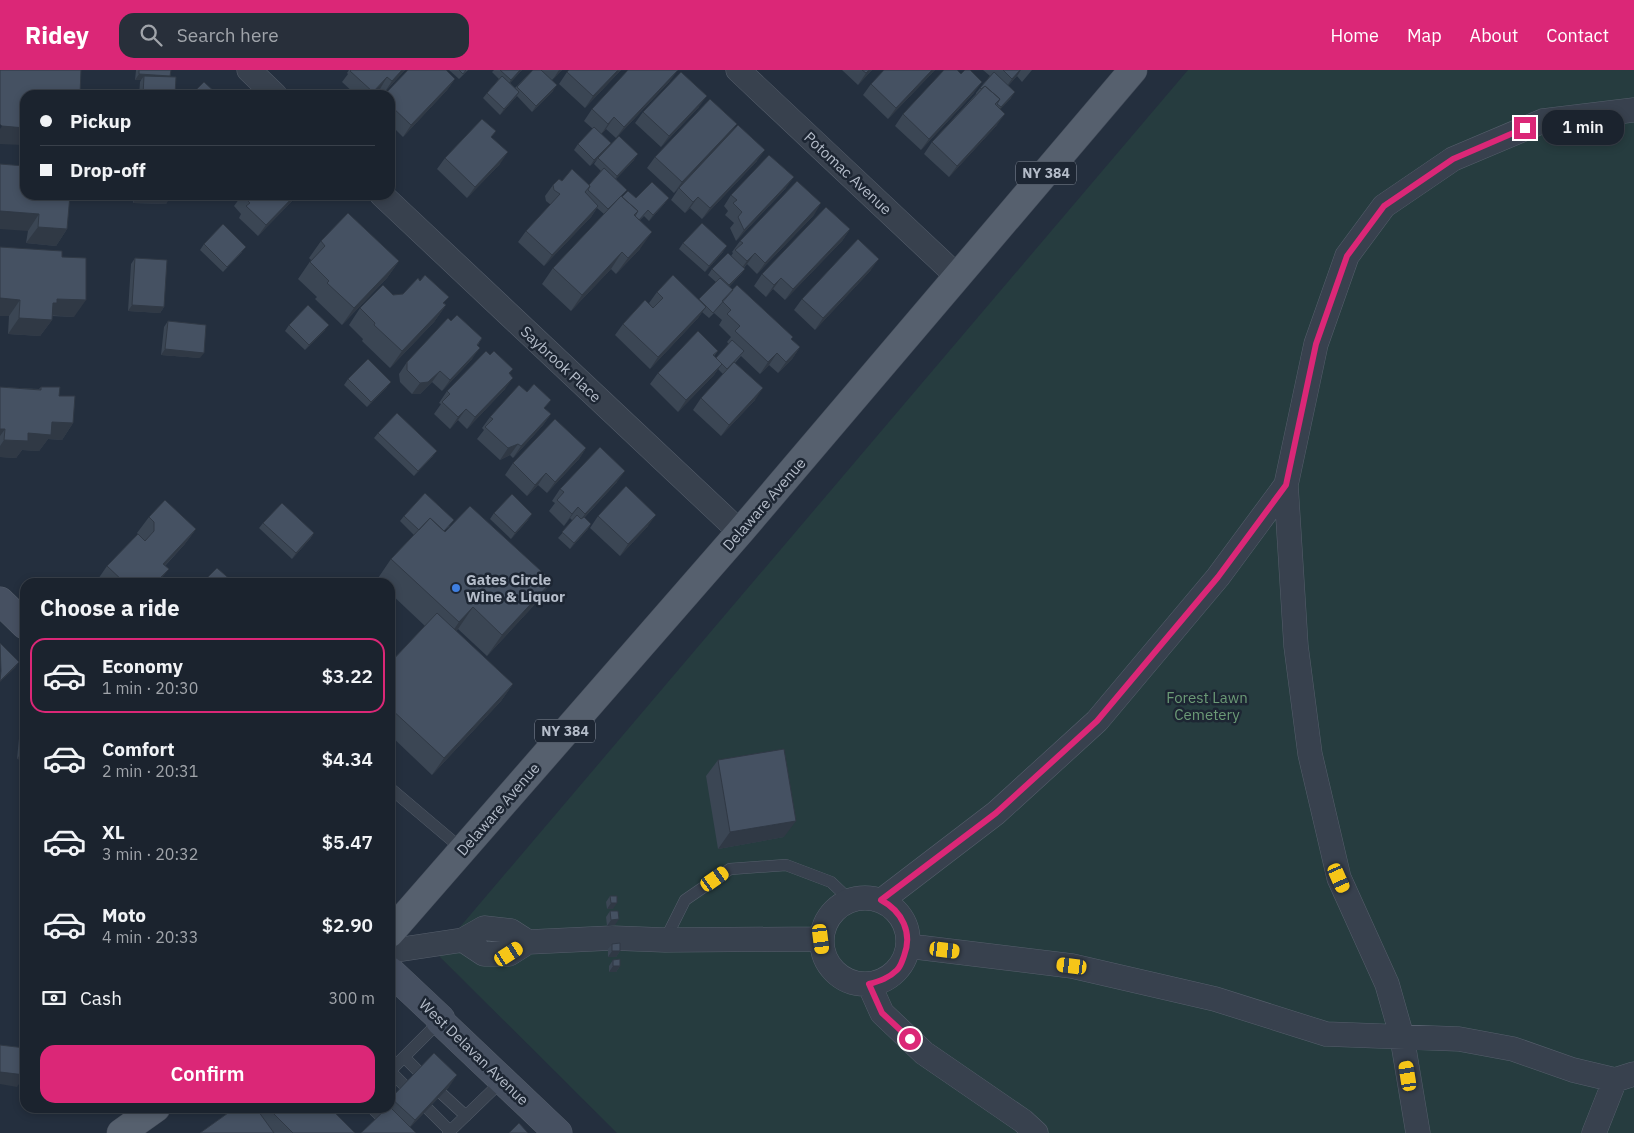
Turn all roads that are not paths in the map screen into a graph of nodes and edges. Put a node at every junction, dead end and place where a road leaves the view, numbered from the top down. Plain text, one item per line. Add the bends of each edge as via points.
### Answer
1 (249, 70) edge
2 (738, 70) edge
3 (1133, 70) edge
4 (271, 90) edge
5 (1634, 110) edge
6 (387, 200) edge
7 (958, 277) junction
8 (1286, 485) junction
9 (740, 532) junction
10 (0, 601) edge
11 (20, 620) edge
12 (395, 792) edge
13 (462, 849) junction
14 (850, 900) junction
15 (881, 900) junction
16 (395, 927) edge
17 (821, 939) junction
18 (665, 940) junction
19 (908, 946) junction
20 (395, 950) edge
21 (395, 976) edge
22 (869, 984) junction
23 (440, 1021) junction
24 (1402, 1037) junction
25 (404, 1057) junction
26 (395, 1066) edge
27 (419, 1072) edge
28 (395, 1076) edge
29 (1625, 1077) edge
30 (502, 1081) junction
31 (405, 1086) edge
32 (442, 1094) edge
33 (428, 1108) edge
34 (149, 1113) edge
35 (377, 1113) edge
36 (466, 1116) junction
37 (449, 1132) edge
38 (121, 1133) edge
39 (398, 1133) edge
40 (558, 1133) edge
41 (1036, 1133) edge
42 (1418, 1133) edge
43 (1594, 1133) edge

1 - 4 street
2 - 7 street, Potomac Avenue
3 - 7 main road, Delaware Avenue / NY 384
5 - 8 street via 1543,121 1453,159 1384,206 1347,256 1322,326
6 - 9 street, Saybrook Place
7 - 9 main road, Delaware Avenue / NY 384
8 - 15 street via 1218,577 1097,721 996,813
8 - 24 street via 1296,646 1310,754 1339,878 1387,984
9 - 13 main road, Delaware Avenue / NY 384
10 - 11 street
12 - 13 lane
13 - 16 main road, Delaware Avenue / NY 384
14 - 15 street via 866,897
14 - 17 street via 827,919
14 - 18 lane via 830,882 786,866 730,869 685,900
15 - 19 street via 899,914 906,928
17 - 18 street
17 - 22 street via 823,954 830,967 840,976
18 - 20 street via 612,938 528,942 511,930 484,928 462,940
19 - 22 street via 896,971
19 - 24 street via 1072,966 1215,999 1326,1034
21 - 23 street, West Delavan Avenue
22 - 41 street via 882,1013 924,1053
23 - 25 lane
23 - 30 street, West Delavan Avenue
24 - 29 street via 1459,1039 1513,1049 1573,1070
24 - 42 street
25 - 26 lane
25 - 27 lane
28 - 31 lane
29 - 43 street
30 - 36 lane
30 - 40 street, West Delavan Avenue
32 - 36 lane
33 - 37 lane
34 - 38 main road
35 - 39 lane
36 - 37 lane

